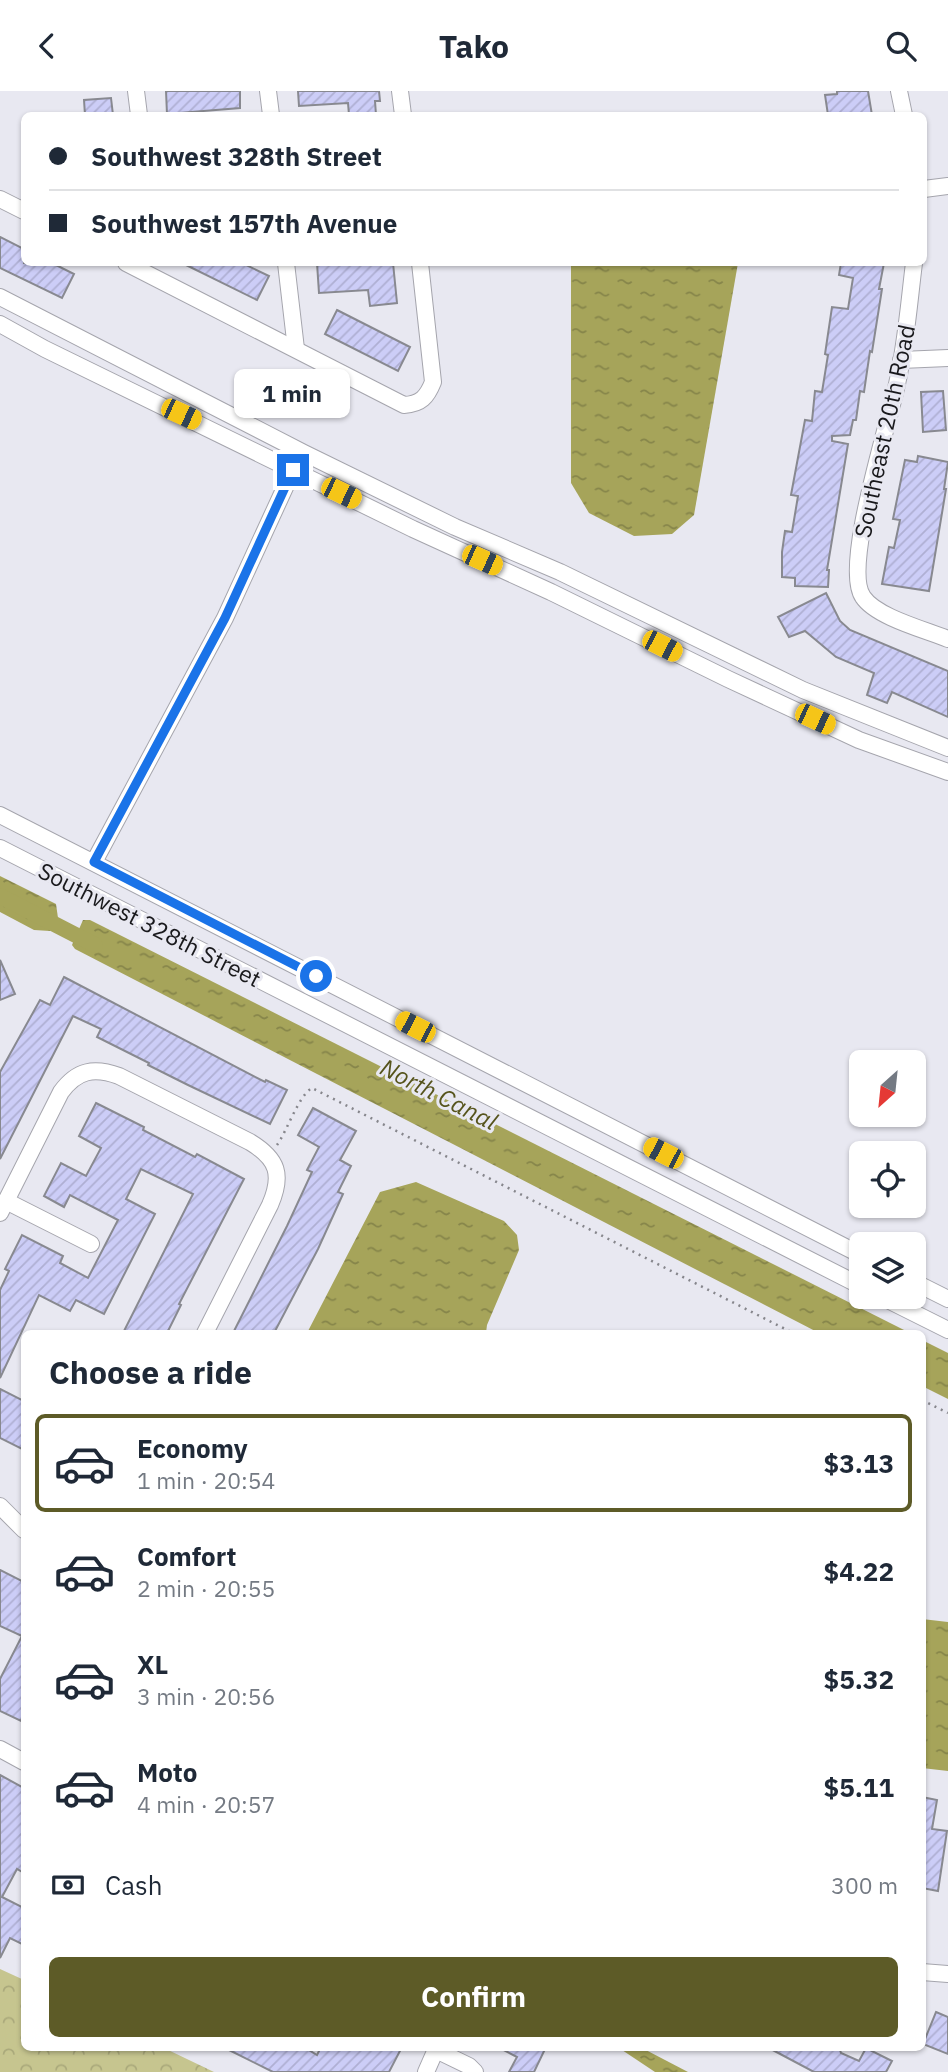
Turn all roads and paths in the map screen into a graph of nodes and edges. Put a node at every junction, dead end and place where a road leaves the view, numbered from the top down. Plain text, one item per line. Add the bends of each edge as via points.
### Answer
1 (136, 91) edge
2 (268, 91) edge
3 (400, 91) edge
4 (899, 91) edge
5 (139, 112) edge
6 (271, 112) edge
7 (403, 112) edge
8 (903, 112) edge
9 (948, 186) edge
10 (927, 189) edge
11 (0, 199) edge
12 (21, 210) edge
13 (137, 266) edge
14 (286, 266) edge
15 (420, 266) edge
16 (914, 266) edge
17 (156, 271) edge
18 (0, 297) edge
19 (0, 324) edge
20 (296, 349) junction
21 (948, 358) edge
22 (901, 360) junction
23 (293, 470) junction
24 (948, 639) edge
25 (948, 748) edge
26 (948, 772) edge
27 (0, 815) edge
28 (0, 848) edge
29 (94, 862) junction
30 (271, 1159) junction
31 (3, 1207) edge
32 (91, 1244) dead end
33 (849, 1249) edge
34 (849, 1280) edge
35 (926, 1288) edge
36 (948, 1299) edge
37 (905, 1309) edge
38 (207, 1330) edge
39 (787, 1330) edge
40 (948, 1330) edge
41 (926, 1402) edge
42 (948, 1413) edge
43 (0, 1506) edge
44 (21, 1527) edge
45 (0, 1749) edge
46 (21, 1760) edge
47 (926, 1972) edge
48 (948, 1974) edge
49 (435, 2051) edge
50 (440, 2051) edge
51 (426, 2072) edge
52 (475, 2072) edge

1 - 5 street
2 - 6 street
3 - 7 street
4 - 8 street
9 - 10 street
11 - 12 street
13 - 17 street
14 - 20 street
15 - 20 street via 433,381 422,400 404,405
16 - 22 street, Southeast 20th Road
17 - 20 street
18 - 25 street via 455,527 560,572 803,690
19 - 23 street
21 - 22 street
22 - 24 street, Southeast 20th Road via 867,501 856,575 863,599 876,610
23 - 26 street via 859,740
23 - 29 street via 225,618
27 - 29 street, Southwest 328th Street
28 - 34 street, Southwest 328th Street
29 - 33 street, Southwest 328th Street
30 - 31 street via 250,1142 119,1076 88,1070 61,1092
30 - 38 street via 278,1181 274,1197
30 - 39 path via 305,1093 312,1088
31 - 32 street
35 - 36 street
37 - 40 street
41 - 42 path
43 - 44 street
45 - 46 street
47 - 48 street
49 - 51 street
50 - 52 street

